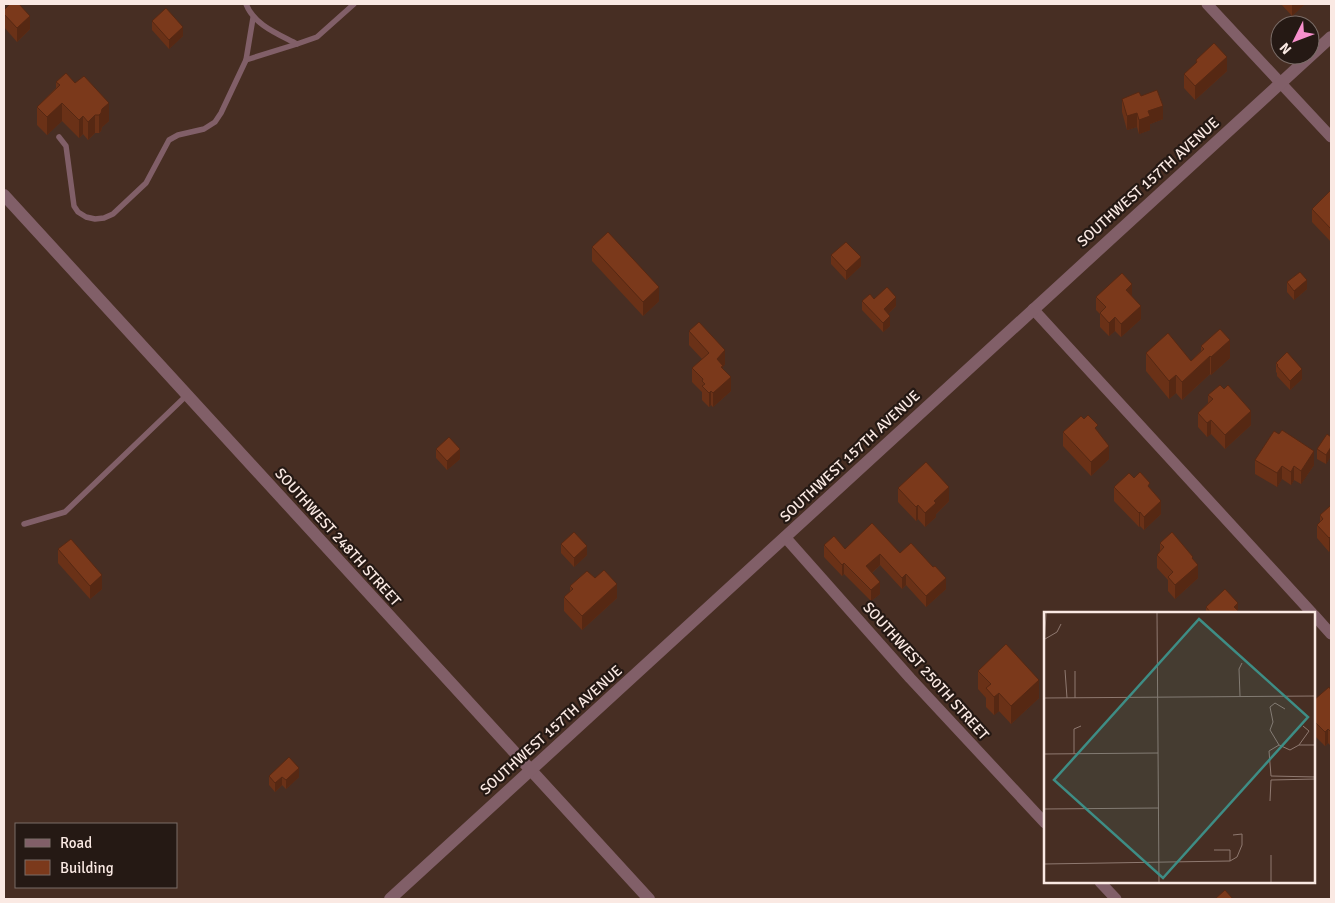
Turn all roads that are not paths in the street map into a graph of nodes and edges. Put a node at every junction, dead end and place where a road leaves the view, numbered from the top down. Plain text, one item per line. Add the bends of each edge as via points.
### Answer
1 (246, 4) edge
2 (354, 4) edge
3 (1207, 4) edge
4 (253, 18) junction
5 (1331, 37) edge
6 (297, 44) junction
7 (246, 60) junction
8 (1281, 82) junction
9 (59, 137) dead end
10 (1331, 137) edge
11 (4, 195) edge
12 (1033, 309) junction
13 (187, 395) junction
14 (24, 524) dead end
15 (785, 538) junction
16 (1311, 612) edge
17 (1315, 616) edge
18 (1331, 634) edge
19 (530, 771) junction
20 (1044, 822) edge
21 (1101, 883) edge
22 (390, 899) edge
23 (649, 899) edge
24 (1116, 899) edge

1 - 4 lane
2 - 6 lane via 317,37
3 - 8 street
4 - 6 lane
4 - 7 lane
5 - 8 street, SOUTHWEST 157TH AVENUE
6 - 7 lane
7 - 9 lane via 215,122 204,130 169,140 146,183 113,214 104,218 86,217 74,206 66,146
8 - 10 street
8 - 12 street, SOUTHWEST 157TH AVENUE
11 - 13 street, SOUTHWEST 248TH STREET
12 - 15 street, SOUTHWEST 157TH AVENUE
12 - 16 street
13 - 14 lane via 65,512
13 - 19 street, SOUTHWEST 248TH STREET
15 - 19 street, SOUTHWEST 157TH AVENUE
15 - 20 street, SOUTHWEST 250TH STREET
17 - 18 street
19 - 22 street, SOUTHWEST 157TH AVENUE
19 - 23 street, SOUTHWEST 248TH STREET
21 - 24 street

